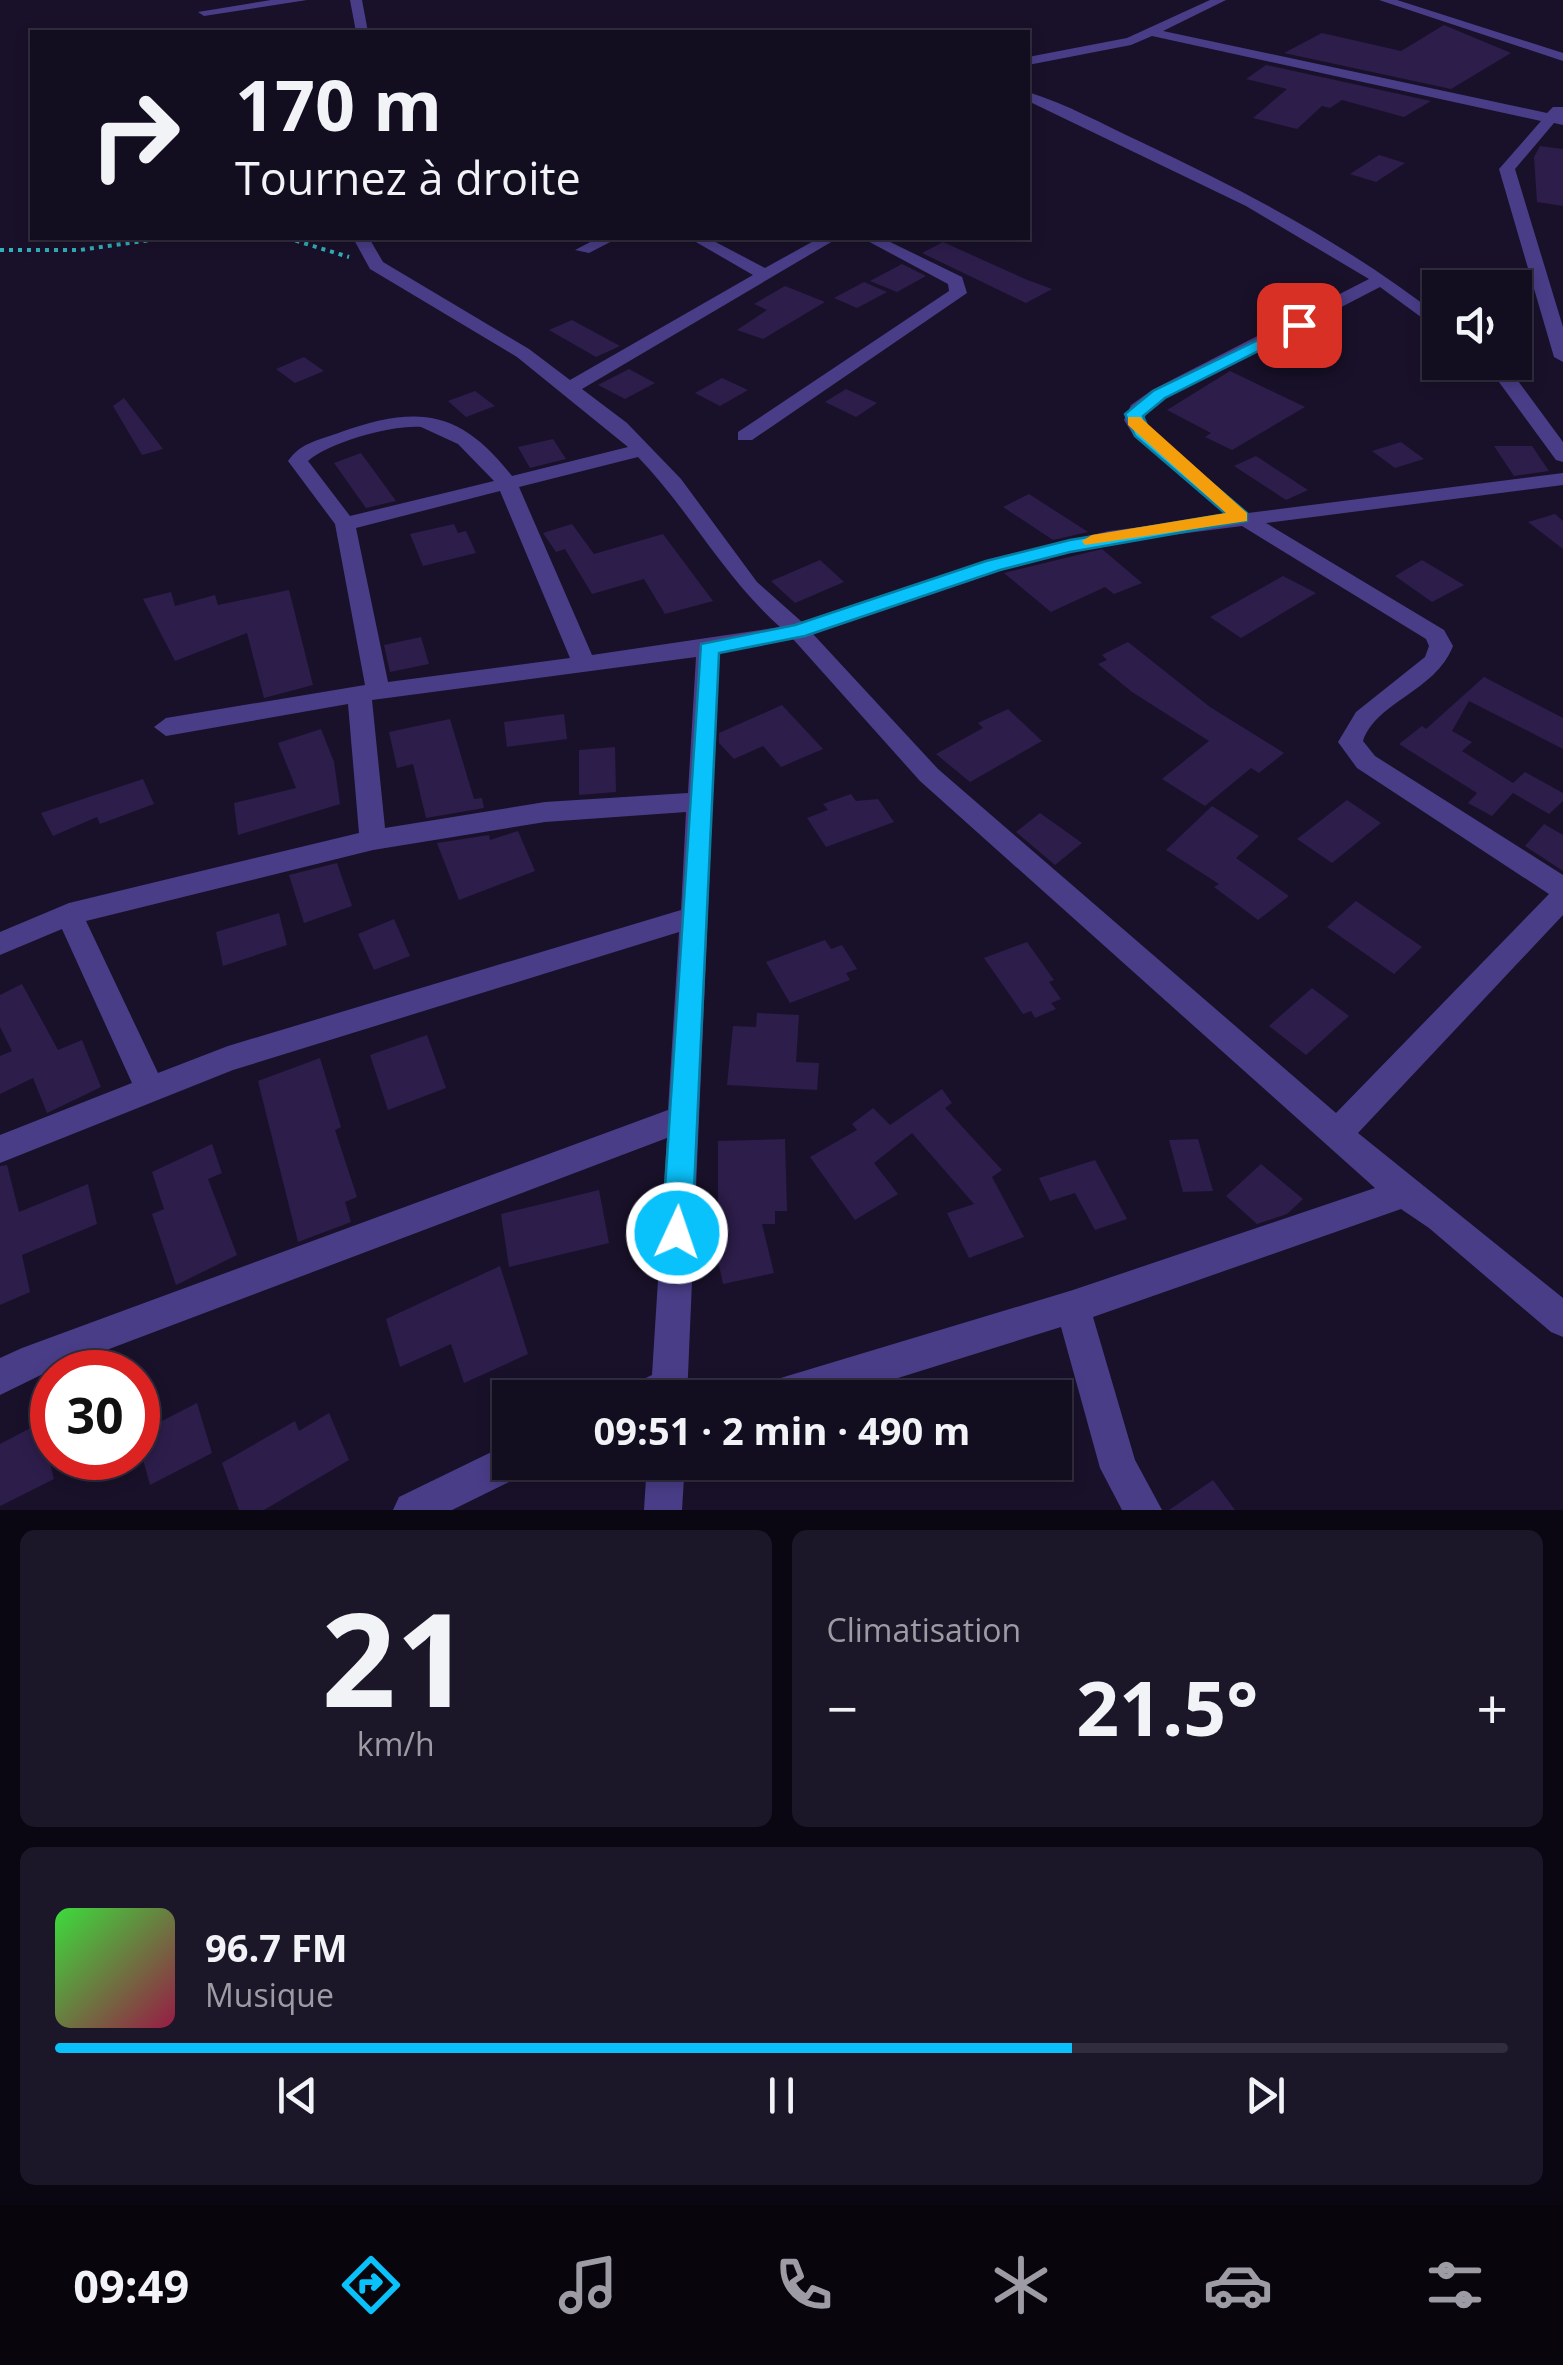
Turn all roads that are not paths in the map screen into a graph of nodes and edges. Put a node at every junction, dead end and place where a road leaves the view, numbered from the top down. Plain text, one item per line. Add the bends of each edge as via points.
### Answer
1 (301, 0) edge
2 (356, 0) edge
3 (1220, 0) edge
4 (1385, 0) edge
5 (204, 12) dead end
6 (362, 30) edge
7 (1151, 32) junction
8 (1563, 58) edge
9 (1030, 61) edge
10 (1030, 97) edge
11 (1563, 105) edge
12 (1555, 120) edge
13 (362, 240) edge
14 (606, 240) edge
15 (701, 240) edge
16 (826, 240) edge
17 (874, 240) edge
18 (584, 250) dead end
19 (763, 274) junction
20 (1381, 280) junction
21 (1554, 301) edge
22 (1422, 312) edge
23 (1563, 357) edge
24 (1507, 380) edge
25 (570, 388) junction
26 (1563, 415) edge
27 (1541, 425) junction
28 (744, 436) dead end
29 (641, 450) junction
30 (1563, 456) edge
31 (1563, 479) edge
32 (508, 485) junction
33 (1241, 517) junction
34 (345, 524) junction
35 (798, 631) junction
36 (708, 648) junction
37 (585, 666) junction
38 (368, 693) junction
39 (166, 727) dead end
40 (700, 802) junction
41 (373, 840) junction
42 (1563, 889) edge
43 (1563, 898) edge
44 (68, 914) junction
45 (694, 917) junction
46 (0, 944) edge
47 (151, 1090) junction
48 (684, 1118) junction
49 (1337, 1134) junction
50 (0, 1149) edge
51 (1404, 1194) junction
52 (1073, 1307) junction
53 (1563, 1320) edge
54 (0, 1377) edge
55 (662, 1380) edge
56 (833, 1380) edge
57 (492, 1471) edge
58 (665, 1480) edge
59 (412, 1510) edge
60 (663, 1510) edge
61 (1144, 1510) edge

1 - 5 street
2 - 6 street
3 - 7 street
4 - 8 street
7 - 9 street via 1131,42
7 - 12 street
10 - 20 street via 1257,206
11 - 12 street
12 - 21 street via 1506,169
13 - 25 street via 376,266
14 - 18 street
15 - 19 street
16 - 19 street
17 - 28 street via 956,280 958,293
19 - 25 street
20 - 22 street
20 - 33 street via 1159,394 1134,414 1141,432
21 - 23 street
24 - 27 street
25 - 29 street
26 - 27 street
27 - 30 street
29 - 32 street
29 - 35 street via 749,587
31 - 33 street
32 - 34 street
32 - 34 street via 466,441 418,420 390,422 300,456
32 - 37 street
33 - 35 street via 1109,536 994,565
33 - 42 street via 1436,635 1435,662 1359,724 1350,742 1366,762
34 - 38 street
35 - 36 street
35 - 49 street via 928,775
36 - 37 street
36 - 40 street
37 - 38 street
38 - 39 street
38 - 41 street
40 - 41 street via 545,812
40 - 45 street
41 - 44 street
43 - 49 street
44 - 46 street
44 - 47 street
45 - 47 street via 228,1059
45 - 48 street
47 - 50 street
48 - 54 street
48 - 55 street
49 - 51 street
51 - 52 street
51 - 53 street
52 - 56 street
52 - 61 street via 1120,1468
57 - 59 street
58 - 60 street

